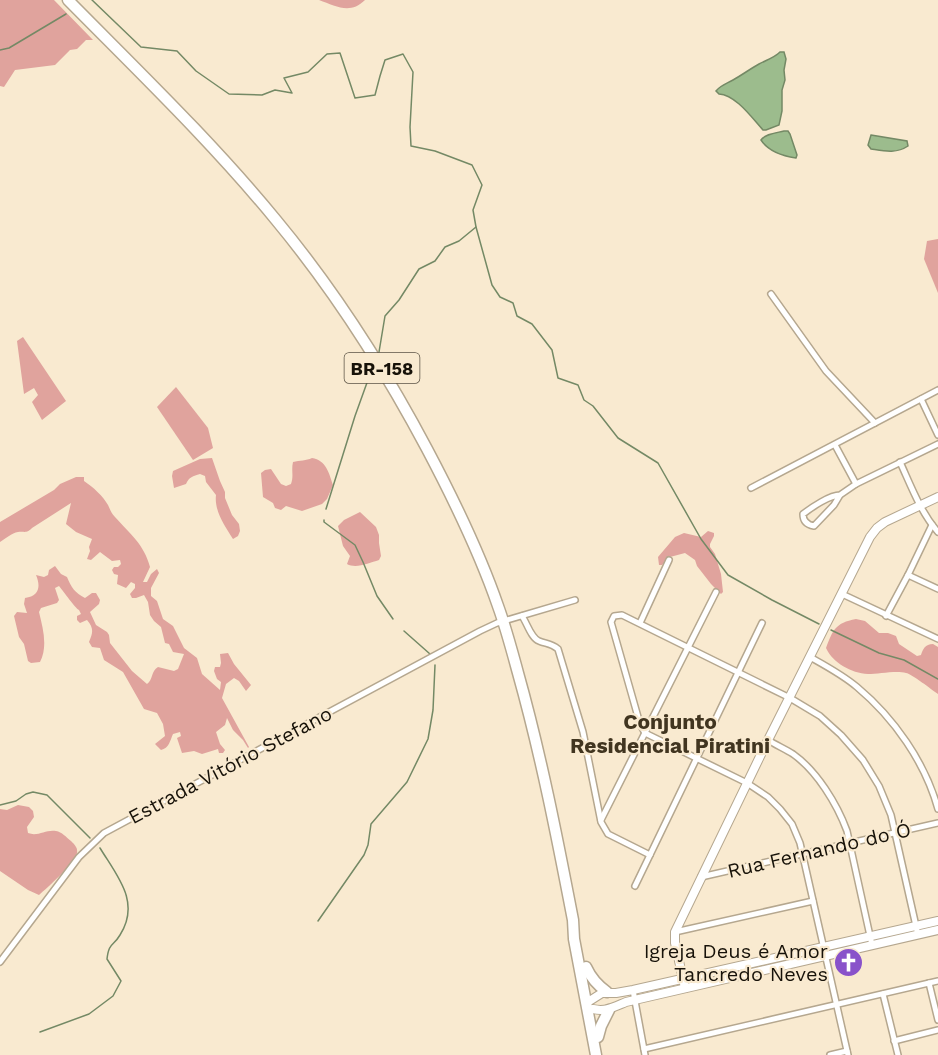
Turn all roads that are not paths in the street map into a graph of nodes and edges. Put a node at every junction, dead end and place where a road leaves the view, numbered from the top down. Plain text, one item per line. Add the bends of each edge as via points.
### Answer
1 (68, 0) edge
2 (771, 294) dead end
3 (938, 390) edge
4 (921, 399) junction
5 (875, 423) junction
6 (938, 435) edge
7 (938, 444) edge
8 (836, 445) junction
9 (900, 462) junction
10 (856, 484) junction
11 (751, 488) dead end
12 (840, 495) junction
13 (938, 497) edge
14 (921, 506) junction
15 (932, 525) junction
16 (938, 532) edge
17 (669, 560) dead end
18 (908, 575) junction
19 (938, 589) edge
20 (716, 592) dead end
21 (842, 594) junction
22 (575, 600) dead end
23 (522, 616) junction
24 (886, 616) junction
25 (504, 621) junction
26 (762, 623) dead end
27 (640, 624) junction
28 (938, 639) edge
29 (688, 647) junction
30 (810, 657) junction
31 (738, 672) junction
32 (790, 698) junction
33 (645, 733) junction
34 (768, 740) junction
35 (697, 759) junction
36 (747, 783) junction
37 (938, 809) edge
38 (601, 822) junction
39 (938, 823) edge
40 (895, 833) junction
41 (850, 844) junction
42 (803, 854) junction
43 (650, 855) junction
44 (701, 877) junction
45 (635, 886) dead end
46 (813, 901) junction
47 (573, 920) junction
48 (938, 921) edge
49 (917, 930) junction
50 (938, 930) edge
51 (675, 932) junction
52 (870, 936) junction
53 (872, 945) junction
54 (824, 947) junction
55 (826, 956) junction
56 (0, 962) edge
57 (586, 967) junction
58 (683, 979) junction
59 (938, 981) edge
60 (929, 983) junction
61 (685, 988) junction
62 (633, 990) junction
63 (607, 993) junction
64 (883, 994) junction
65 (634, 1000) junction
66 (837, 1004) junction
67 (590, 1005) junction
68 (609, 1010) junction
69 (938, 1020) edge
70 (938, 1030) edge
71 (598, 1037) junction
72 (894, 1041) junction
73 (645, 1052) edge
74 (848, 1053) edge
75 (596, 1055) edge
76 (602, 1055) edge
77 (830, 1055) edge
78 (898, 1055) edge

1 - 25 highway, BR-158 via 196,131 268,211 323,282 404,405 481,558
2 - 5 street via 826,371
3 - 4 street
4 - 5 street
4 - 6 street
5 - 8 street
7 - 9 street
8 - 10 street
8 - 11 street
9 - 10 street
9 - 14 street
10 - 12 street
12 - 12 street via 803,514 807,524 814,526
13 - 14 main road
14 - 15 street
14 - 21 main road via 877,528
15 - 16 street
15 - 18 street
17 - 27 street
18 - 19 street
18 - 24 street
20 - 29 street
21 - 24 street
21 - 30 main road
22 - 23 street, Estrada Vitório Stefano
23 - 25 street, Estrada Vitório Stefano
23 - 38 street via 537,641 558,649 583,732
24 - 28 street
25 - 47 highway, BR-158 via 542,764
25 - 56 street, Estrada Vitório Stefano via 104,833 79,857
26 - 31 street
27 - 29 street
27 - 33 street via 622,615 614,616 611,622
29 - 31 street
29 - 33 street
30 - 32 main road
30 - 37 street via 856,686 886,715 920,762
31 - 32 street
31 - 35 street
32 - 34 main road
32 - 40 street via 820,716 863,760 879,786
33 - 35 street
33 - 38 street
34 - 36 main road
34 - 41 street via 794,755 826,789 841,814
35 - 36 street
35 - 43 street
36 - 42 street via 780,809 797,833
36 - 44 main road
38 - 43 street via 608,834
39 - 40 street, Rua Fernando do Ó
40 - 41 street, Rua Fernando do Ó
40 - 49 street
41 - 42 street, Rua Fernando do Ó
41 - 52 street
42 - 44 street, Rua Fernando do Ó
42 - 46 street
43 - 45 street
44 - 51 main road
46 - 51 street
46 - 54 street
47 - 57 highway, BR-158
47 - 67 highway, BR-158 via 573,939
48 - 49 main road
49 - 50 main road
49 - 52 main road
49 - 53 main road
51 - 58 main road
52 - 53 street
52 - 54 main road
53 - 55 main road
54 - 55 street
54 - 58 main road
55 - 61 main road
55 - 66 street
57 - 63 highway
57 - 67 highway, BR-158
58 - 61 main road
58 - 62 main road
59 - 60 street
60 - 64 street
60 - 69 street
61 - 65 main road
62 - 63 main road
62 - 65 street
63 - 67 main road via 598,995
64 - 66 street
64 - 72 street
65 - 68 main road
65 - 73 street
66 - 73 street
66 - 74 street
67 - 68 main road via 600,1011
67 - 71 highway, BR-158
67 - 75 highway, BR-158
68 - 71 highway
70 - 72 street
71 - 76 highway, BR-158
72 - 78 street
74 - 77 street

